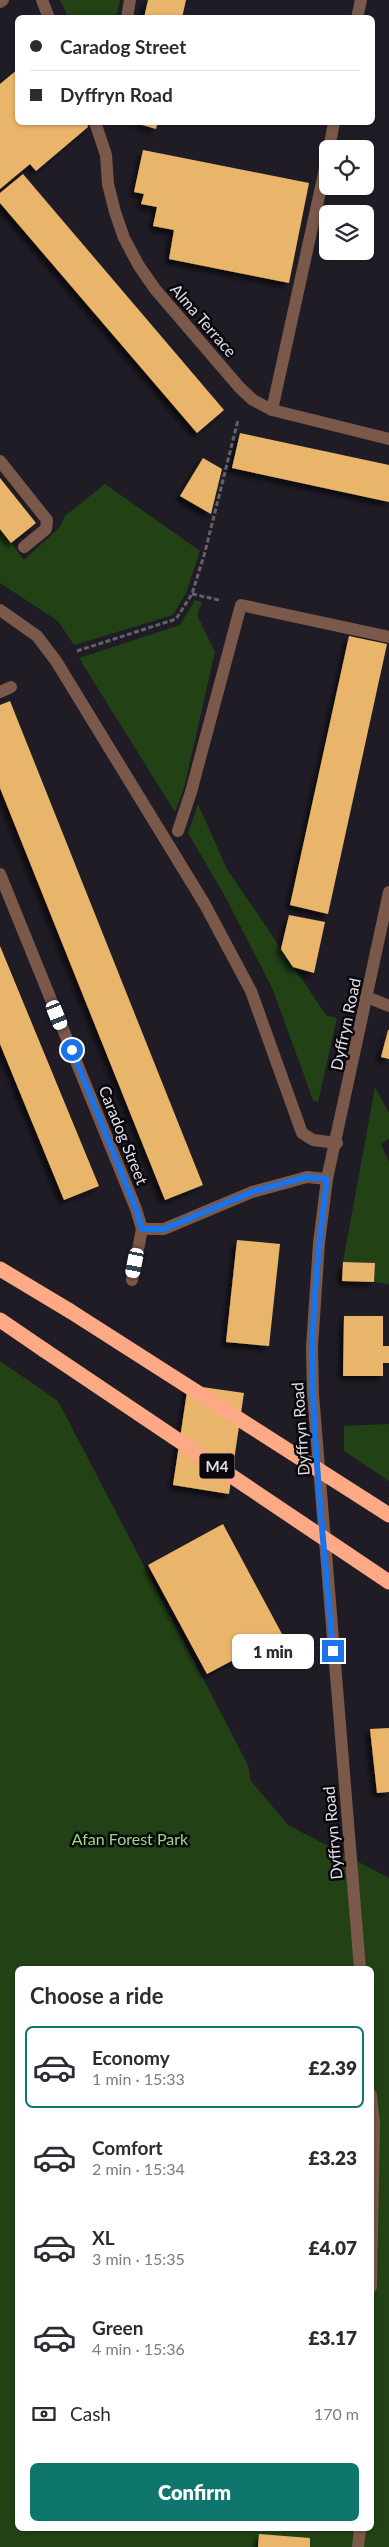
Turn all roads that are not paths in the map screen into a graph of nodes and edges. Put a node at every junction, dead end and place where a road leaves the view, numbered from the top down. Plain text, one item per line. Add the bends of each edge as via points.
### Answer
1 (42, 0) edge
2 (130, 0) edge
3 (361, 0) edge
4 (48, 15) edge
5 (128, 15) edge
6 (358, 15) edge
7 (96, 125) edge
8 (333, 125) edge
9 (331, 140) edge
10 (319, 195) edge
11 (272, 410) junction
12 (389, 439) edge
13 (0, 461) edge
14 (24, 547) dead end
15 (0, 610) edge
16 (389, 637) edge
17 (178, 831) dead end
18 (0, 874) edge
19 (389, 892) edge
20 (367, 997) junction
21 (389, 1006) edge
22 (337, 1143) junction
23 (327, 1179) junction
24 (142, 1229) junction
25 (0, 1269) edge
26 (132, 1280) dead end
27 (0, 1320) edge
28 (389, 1515) edge
29 (389, 1582) edge
30 (360, 1966) edge
31 (360, 2531) edge
32 (358, 2547) edge

1 - 4 street
2 - 5 street
3 - 6 street
7 - 11 street, Alma Terrace via 106,155 108,184 115,212 139,266 155,289 244,391
8 - 9 street
10 - 11 street
11 - 12 street, Alma Terrace
13 - 14 street via 47,520 46,529
15 - 22 street via 37,636 56,661 204,903 251,991 302,1133 313,1140
16 - 17 street via 241,605
18 - 24 street, Caradog Street
19 - 20 street, Dyffryn Road
20 - 21 street
20 - 22 street, Dyffryn Road
22 - 23 street, Dyffryn Road
23 - 24 street via 306,1177 252,1192 164,1229
23 - 30 street, Dyffryn Road via 318,1243 312,1347 313,1394
24 - 26 street
25 - 28 highway, bridge
27 - 29 highway, M4, bridge
31 - 32 street

